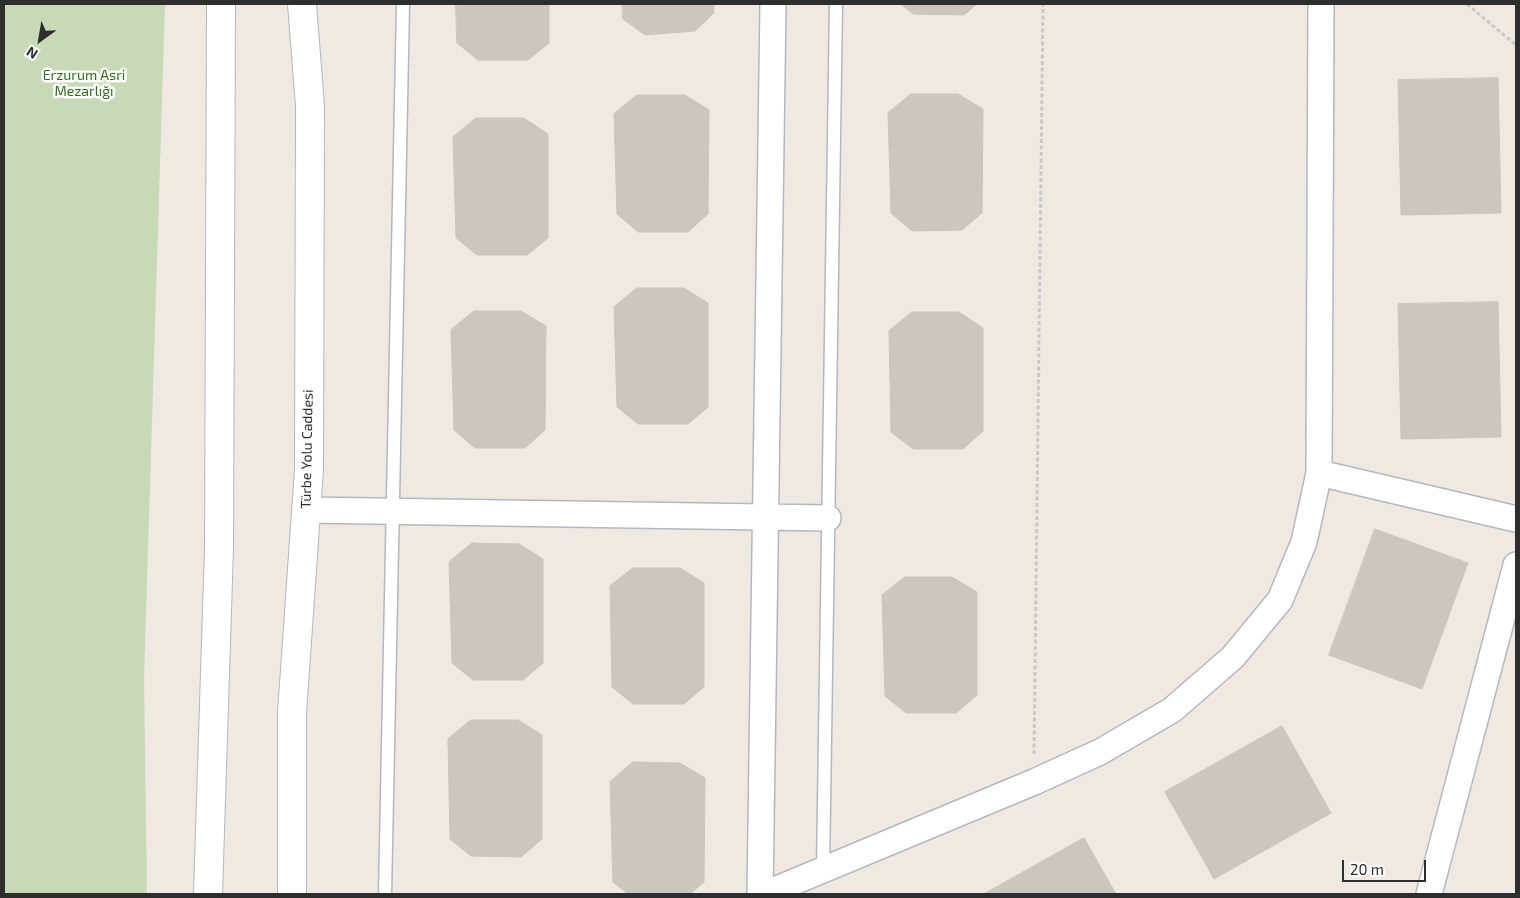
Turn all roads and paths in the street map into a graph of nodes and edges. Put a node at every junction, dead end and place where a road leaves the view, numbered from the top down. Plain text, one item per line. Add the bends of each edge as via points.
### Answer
1 (221, 4) edge
2 (302, 4) edge
3 (403, 4) edge
4 (773, 4) edge
5 (836, 4) edge
6 (1043, 4) edge
7 (1320, 4) edge
8 (1467, 4) edge
9 (1516, 45) edge
10 (1319, 473) junction
11 (306, 510) junction
12 (393, 511) junction
13 (765, 516) junction
14 (828, 518) junction
15 (1516, 519) edge
16 (1516, 565) edge
17 (1034, 782) junction
18 (823, 870) junction
19 (208, 894) edge
20 (292, 894) edge
21 (385, 894) edge
22 (760, 894) edge
23 (765, 894) edge
24 (1429, 894) edge

1 - 19 street via 219,547
2 - 11 street, Türbe Yolu Caddesi via 310,106 309,469
3 - 12 lane
4 - 13 street
5 - 14 lane
6 - 17 path
7 - 10 street
8 - 9 path
10 - 15 street
10 - 17 street via 1304,542 1280,600 1233,657 1172,710 1100,752
11 - 12 street
11 - 20 street, Türbe Yolu Caddesi via 292,713
12 - 13 street
12 - 21 lane
13 - 14 street
13 - 22 street
14 - 18 lane
16 - 24 street
17 - 18 street
18 - 23 street

